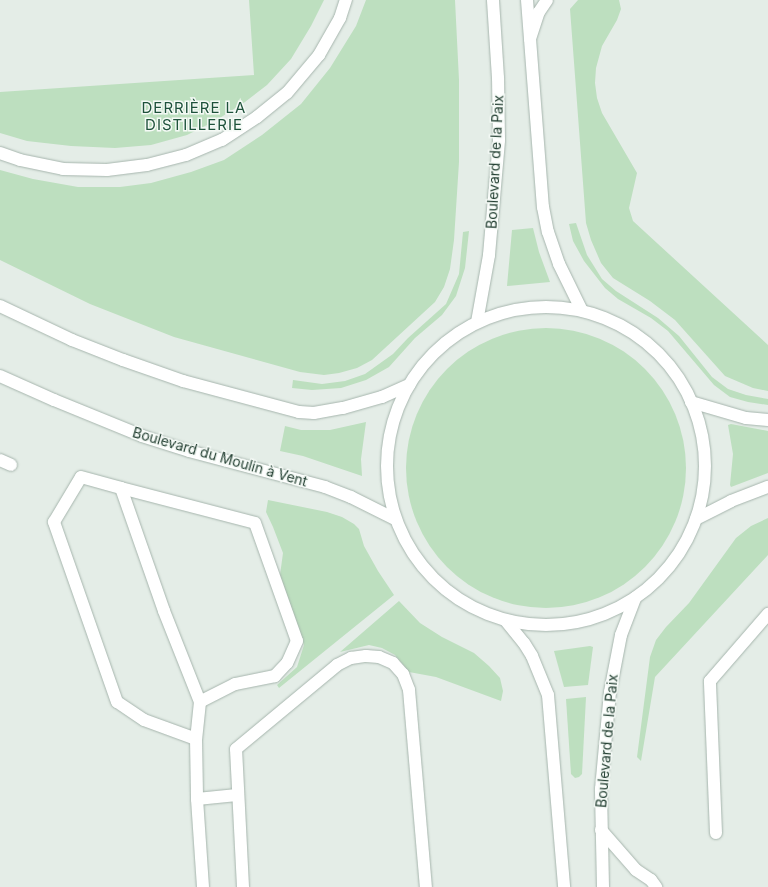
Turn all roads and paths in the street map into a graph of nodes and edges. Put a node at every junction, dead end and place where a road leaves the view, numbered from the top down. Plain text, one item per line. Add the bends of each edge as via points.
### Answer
1 (346, 0) edge
2 (493, 0) edge
3 (528, 0) edge
4 (547, 0) edge
5 (530, 39) junction
6 (0, 153) edge
7 (0, 306) edge
8 (582, 311) junction
9 (477, 322) junction
10 (0, 376) edge
11 (409, 385) junction
12 (691, 402) junction
13 (768, 420) edge
14 (768, 487) edge
15 (121, 488) junction
16 (696, 518) junction
17 (396, 519) junction
18 (634, 598) junction
19 (768, 614) edge
20 (506, 621) junction
21 (200, 702) junction
22 (196, 739) junction
23 (237, 795) junction
24 (197, 799) junction
25 (601, 830) junction
26 (716, 832) dead end
27 (203, 887) edge
28 (243, 887) edge
29 (426, 887) edge
30 (564, 887) edge
31 (603, 887) edge
32 (656, 887) edge

1 - 6 main road via 340,18 319,55 286,94 222,140 186,156 147,165 107,170 63,169
2 - 9 main road, Boulevard de la Paix via 499,140 489,255
3 - 5 main road
4 - 5 main road via 538,12
5 - 8 main road via 544,213 559,264
7 - 11 main road via 72,340 123,360 183,381 299,412 314,413 343,408 382,397
8 - 9 main road via 536,307 506,312
8 - 12 main road via 613,322 649,346 675,374
9 - 11 main road via 438,349
10 - 17 main road, Boulevard du Moulin à Vent via 142,436 325,487
11 - 17 main road via 394,416 387,450 388,485
12 - 13 main road via 746,418
12 - 16 main road via 700,431 704,460 703,490
14 - 16 main road
15 - 21 main road via 164,611
15 - 21 main road via 255,524 297,641 287,663 275,676 235,684
15 - 22 main road via 81,477 54,522 117,702 144,720
16 - 18 main road via 672,564
17 - 20 main road via 417,560 438,584 463,602
18 - 20 main road via 605,614 573,623 539,626
18 - 25 main road, Boulevard de la Paix via 621,635 610,692 602,781
19 - 26 main road via 710,681
20 - 30 main road via 532,656 548,695
21 - 22 main road
22 - 24 main road
23 - 24 main road
23 - 28 main road
23 - 29 main road via 236,749 337,665 351,658 366,656 379,657 393,663 403,674 409,690
24 - 27 main road
25 - 31 main road, Boulevard de la Paix
25 - 32 main road via 636,870 651,880

